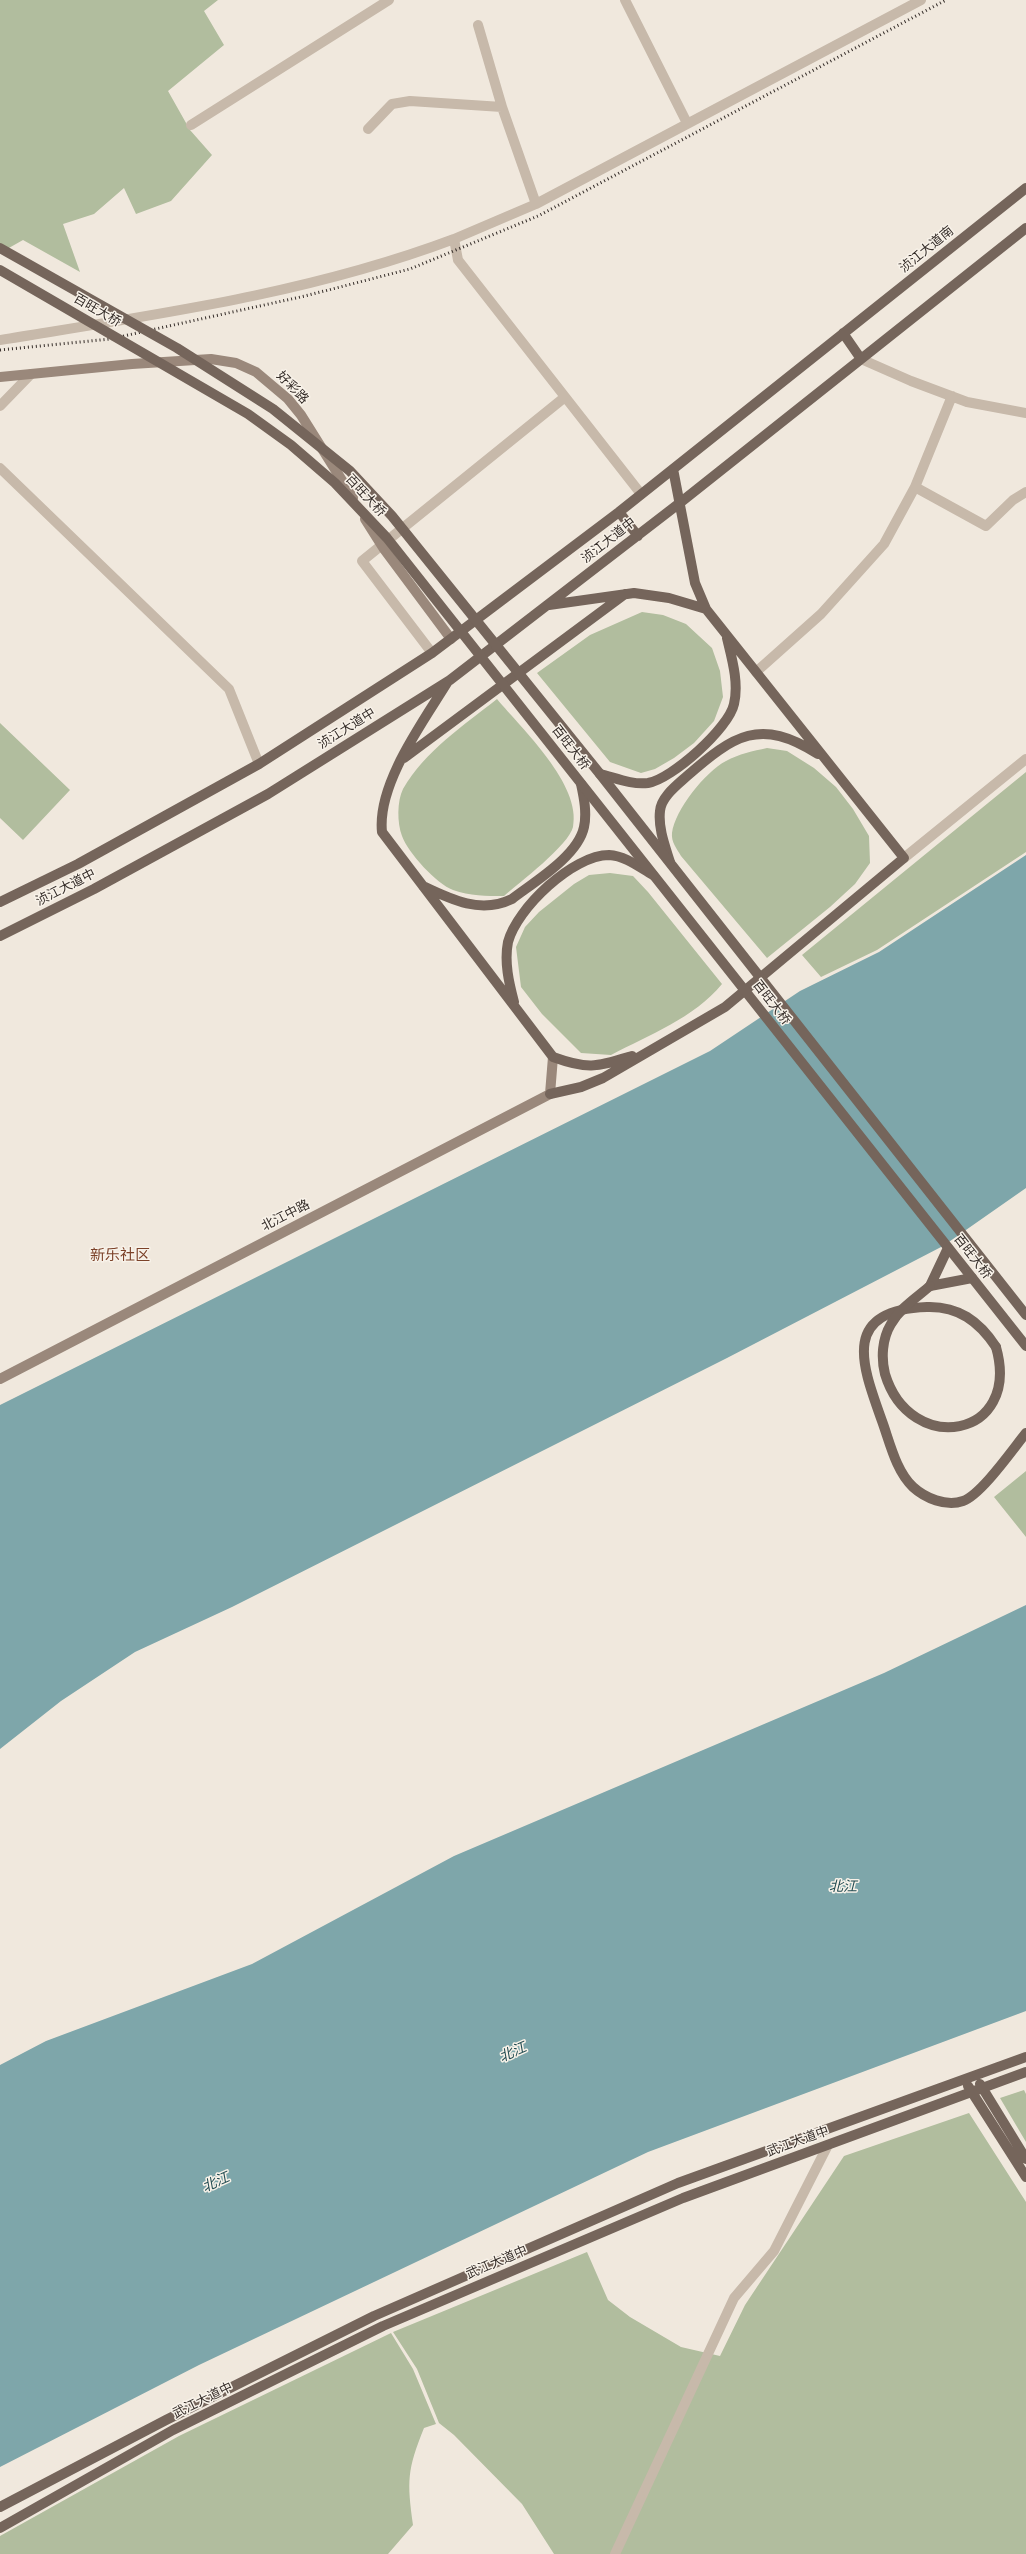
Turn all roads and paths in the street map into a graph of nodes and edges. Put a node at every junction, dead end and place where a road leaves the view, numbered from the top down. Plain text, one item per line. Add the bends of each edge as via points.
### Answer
1 (390, 0) edge
2 (625, 0) edge
3 (921, 0) edge
4 (478, 25) dead end
5 (502, 107) junction
6 (687, 123) junction
7 (191, 125) dead end
8 (368, 129) dead end
9 (1026, 188) edge
10 (536, 204) junction
11 (1026, 228) edge
12 (454, 239) junction
13 (0, 248) edge
14 (0, 270) edge
15 (843, 334) junction
16 (0, 340) edge
17 (861, 359) junction
18 (31, 374) junction
19 (0, 377) edge
20 (565, 396) junction
21 (952, 396) junction
22 (0, 406) edge
23 (1026, 413) edge
24 (0, 468) edge
25 (673, 469) junction
26 (915, 487) junction
27 (1026, 492) edge
28 (641, 494) junction
29 (681, 502) junction
30 (619, 512) junction
31 (638, 536) junction
32 (382, 545) junction
33 (625, 594) junction
34 (548, 605) junction
35 (706, 609) junction
36 (727, 636) junction
37 (451, 639) junction
38 (432, 653) junction
39 (756, 672) junction
40 (450, 680) junction
41 (403, 759) junction
42 (1026, 759) edge
43 (826, 760) junction
44 (258, 764) junction
45 (600, 774) junction
46 (581, 784) junction
47 (904, 858) junction
48 (670, 862) junction
49 (653, 876) junction
50 (421, 885) junction
51 (0, 902) edge
52 (0, 936) edge
53 (515, 1006) junction
54 (648, 1051) junction
55 (553, 1056) junction
56 (550, 1094) junction
57 (948, 1248) junction
58 (972, 1278) junction
59 (930, 1286) junction
60 (1026, 1315) edge
61 (1026, 1346) edge
62 (0, 1379) edge
63 (1026, 1433) edge
64 (1026, 2057) edge
65 (1026, 2072) edge
66 (976, 2076) junction
67 (964, 2079) junction
68 (983, 2088) junction
69 (971, 2092) junction
70 (828, 2145) junction
71 (1026, 2159) edge
72 (1026, 2177) edge
73 (0, 2507) edge
74 (0, 2528) edge
75 (615, 2554) edge

1 - 7 street
2 - 6 street
3 - 6 street
4 - 5 street
5 - 8 street via 410,101 392,104
5 - 10 street
6 - 10 street
9 - 15 main road, 浈江大道南
10 - 12 street
11 - 17 main road
12 - 16 street via 417,253 259,296
12 - 20 street via 458,260
13 - 45 main road, 百旺大桥, bridge via 177,348 273,409 350,471 392,516
14 - 46 main road, 百旺大桥, bridge via 248,414 291,445 336,483 387,538
15 - 17 main road
15 - 25 main road, 浈江大道南
17 - 21 street
17 - 29 main road
18 - 19 street, 好彩路
18 - 22 street
18 - 32 street, 好彩路 via 211,359 236,363 256,372 283,395 301,415
20 - 28 street
20 - 32 street
21 - 23 street via 967,402
21 - 26 street
24 - 44 street via 229,690
25 - 28 main road, 浈江大道中
25 - 29 main road
26 - 27 street via 986,526 1013,500
26 - 39 street via 884,544 821,614
28 - 30 main road, 浈江大道中
29 - 31 main road, 浈江大道中
29 - 35 main road via 695,583
30 - 31 main road
30 - 37 main road, 浈江大道中
31 - 34 main road, 浈江大道中
32 - 37 street, 好彩路
32 - 38 street via 362,561
33 - 34 main road
33 - 35 main road via 650,594
33 - 41 main road
34 - 40 main road, 浈江大道中
35 - 36 main road
36 - 39 main road
36 - 45 main road via 734,666 734,704 718,732 657,780 639,783
37 - 38 main road, 浈江大道中
38 - 44 main road, 浈江大道中
39 - 43 main road
40 - 41 main road
40 - 52 main road, 浈江大道中 via 268,794 94,889
41 - 50 main road via 387,792 382,815 382,832
42 - 47 street
43 - 47 main road
43 - 48 main road via 798,742 770,733 730,742 678,784 662,804 661,829
44 - 51 main road, 浈江大道中 via 78,864
45 - 48 main road, 百旺大桥, bridge
46 - 49 main road, 百旺大桥, bridge
46 - 50 main road via 584,827 577,843 566,856 512,899 503,903 470,905 452,900
47 - 54 main road via 732,1002
48 - 60 main road, 百旺大桥, bridge
49 - 53 main road via 630,861 616,856 597,857 573,866 527,906 518,919 508,943 507,974
49 - 57 main road, 百旺大桥, bridge
50 - 53 main road
53 - 55 main road
54 - 55 main road via 592,1067 577,1065
54 - 56 main road via 603,1078 581,1087
55 - 56 street
56 - 62 street, 北江中路
57 - 58 main road, 百旺大桥, bridge
57 - 59 main road
58 - 59 main road
58 - 61 main road, 百旺大桥, bridge
59 - 63 main road, bridge via 903,1308 891,1324 883,1343 884,1369 894,1396 921,1422 952,1428 977,1419 994,1402 1001,1364 996,1347 988,1336 964,1314 950,1308 915,1308 878,1319 870,1328 864,1340 865,1373 895,1458 912,1486 935,1500 953,1503 970,1498
64 - 66 main road, 武江大道中
65 - 68 main road, 武江大道中
66 - 67 main road, 武江大道中
66 - 68 main road
67 - 69 main road
67 - 73 main road, 武江大道中 via 678,2183 382,2312 166,2420
68 - 69 main road, 武江大道中
68 - 71 main road
69 - 70 main road, 武江大道中
69 - 72 main road
70 - 74 main road, 武江大道中 via 683,2198 383,2326 173,2430
70 - 75 street via 774,2251 734,2298

